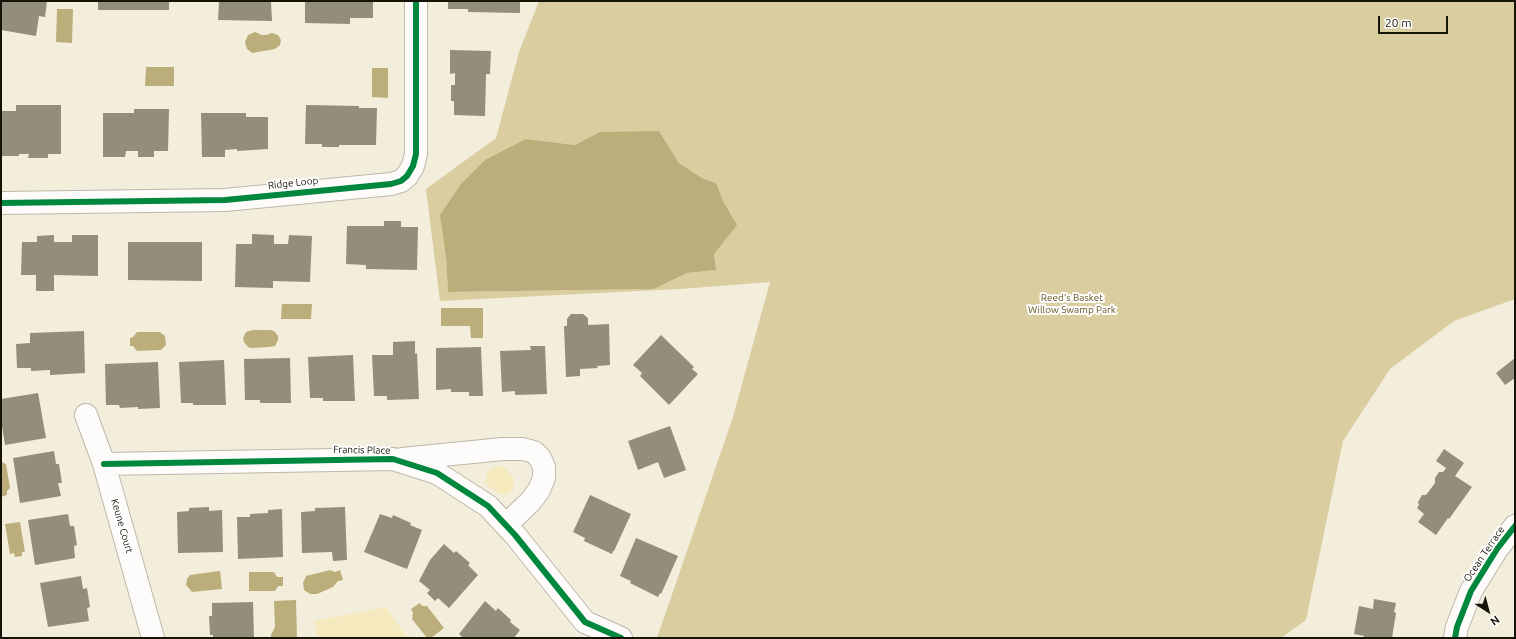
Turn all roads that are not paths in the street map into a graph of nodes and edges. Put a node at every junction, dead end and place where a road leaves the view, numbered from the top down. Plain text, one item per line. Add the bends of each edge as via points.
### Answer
1 (416, 1) edge
2 (1, 204) edge
3 (86, 415) dead end
4 (393, 460) junction
5 (104, 464) junction
6 (506, 525) junction
7 (1515, 526) edge
8 (153, 638) edge
9 (621, 638) edge
10 (1455, 638) edge

1 - 2 street, Ridge Loop via 416,154 413,166 401,181 225,200
3 - 5 street, Keune Court
4 - 5 street, Francis Place
4 - 6 street, Francis Place via 437,474 488,506
4 - 6 street, Francis Place via 523,448 534,452 544,467 544,478 531,501
5 - 8 street, Keune Court
6 - 9 street, Francis Place via 584,622
7 - 10 street, Ocean Terrace via 1497,549 1471,591

